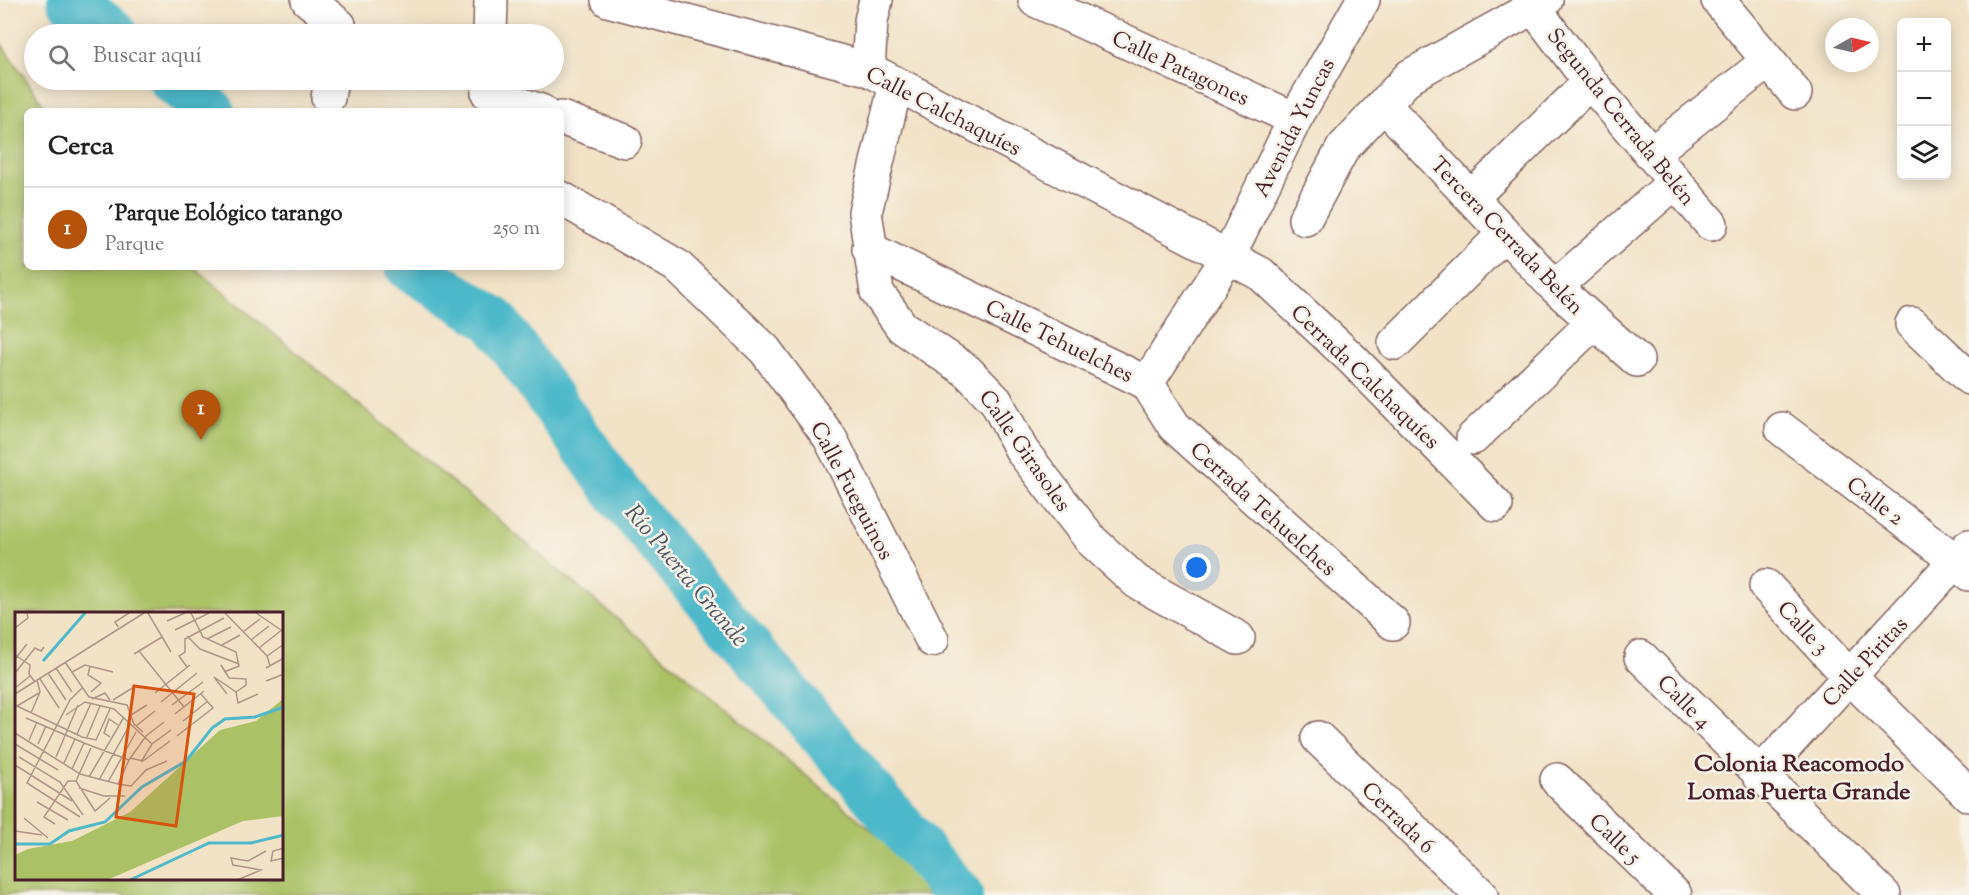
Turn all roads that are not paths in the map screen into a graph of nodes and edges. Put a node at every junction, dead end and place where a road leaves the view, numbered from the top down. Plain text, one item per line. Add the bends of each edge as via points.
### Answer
1 (308, 0) edge
2 (491, 0) edge
3 (608, 0) edge
4 (876, 0) edge
5 (1035, 0) edge
6 (1718, 0) edge
7 (1359, 1) edge
8 (1540, 4) edge
9 (338, 24) edge
10 (490, 24) edge
11 (1768, 61) junction
12 (868, 69) junction
13 (1590, 82) junction
14 (896, 84) junction
15 (1795, 93) dead end
16 (488, 94) edge
17 (1383, 104) junction
18 (532, 108) edge
19 (564, 119) edge
20 (1295, 119) junction
21 (625, 141) dead end
22 (1651, 154) junction
23 (1675, 182) junction
24 (1472, 197) junction
25 (564, 200) edge
26 (1305, 219) dead end
27 (1711, 224) dead end
28 (1504, 234) junction
29 (869, 249) junction
30 (1228, 257) junction
31 (1556, 287) junction
32 (1593, 323) junction
33 (1912, 324) dead end
34 (1395, 343) dead end
35 (1637, 360) dead end
36 (1969, 378) edge
37 (1147, 383) junction
38 (1782, 429) dead end
39 (1473, 438) dead end
40 (1496, 505) dead end
41 (1965, 560) edge
42 (1766, 586) dead end
43 (1393, 623) dead end
44 (1238, 638) dead end
45 (932, 640) dead end
46 (1641, 657) dead end
47 (1849, 676) junction
48 (1318, 738) dead end
49 (1759, 775) junction
50 (1557, 780) dead end
51 (1969, 795) edge
52 (1480, 895) edge
53 (1675, 895) edge
54 (1884, 895) edge

1 - 9 street
2 - 10 street
3 - 12 street, Calle Calchaquíes
4 - 12 street
5 - 20 street, Calle Patagones
6 - 11 street
7 - 20 street, Avenida Yuncas
8 - 13 street, Segunda Cerrada Belén
8 - 17 street via 1410,76
11 - 15 street
11 - 22 street
12 - 14 street, Calle Calchaquíes
13 - 22 street, Segunda Cerrada Belén
13 - 24 street
14 - 29 street, Calle Girasoles via 865,212
14 - 30 street, Calle Calchaquíes
16 - 18 street
17 - 24 street, Tercera Cerrada Belén
17 - 26 street via 1343,148
19 - 21 street
20 - 30 street, Avenida Yuncas
22 - 23 street, Segunda Cerrada Belén
23 - 27 street, Segunda Cerrada Belén
23 - 31 street
24 - 28 street, Tercera Cerrada Belén
25 - 45 street, Calle Fueguinos via 677,267 765,350 830,438
28 - 31 street, Tercera Cerrada Belén
28 - 34 street
29 - 37 street, Calle Tehuelches
29 - 44 street, Calle Girasoles via 877,292 902,327 967,371 996,401 1022,451 1092,542 1137,582
30 - 37 street, Calle Tehuelches
30 - 40 street, Cerrada Calchaquíes via 1261,274 1352,358
31 - 32 street, Tercera Cerrada Belén
32 - 35 street, Tercera Cerrada Belén
32 - 39 street
33 - 36 street
37 - 43 street, Cerrada Tehuelches via 1174,426
38 - 41 street, Calle 2
41 - 47 street, Calle Piritas
42 - 47 street, Calle 3
46 - 49 street, Calle 4
47 - 49 street, Calle Piritas
47 - 51 street, Calle 3
48 - 52 street, Cerrada 6
49 - 54 street, Calle 4
50 - 53 street, Calle 5

